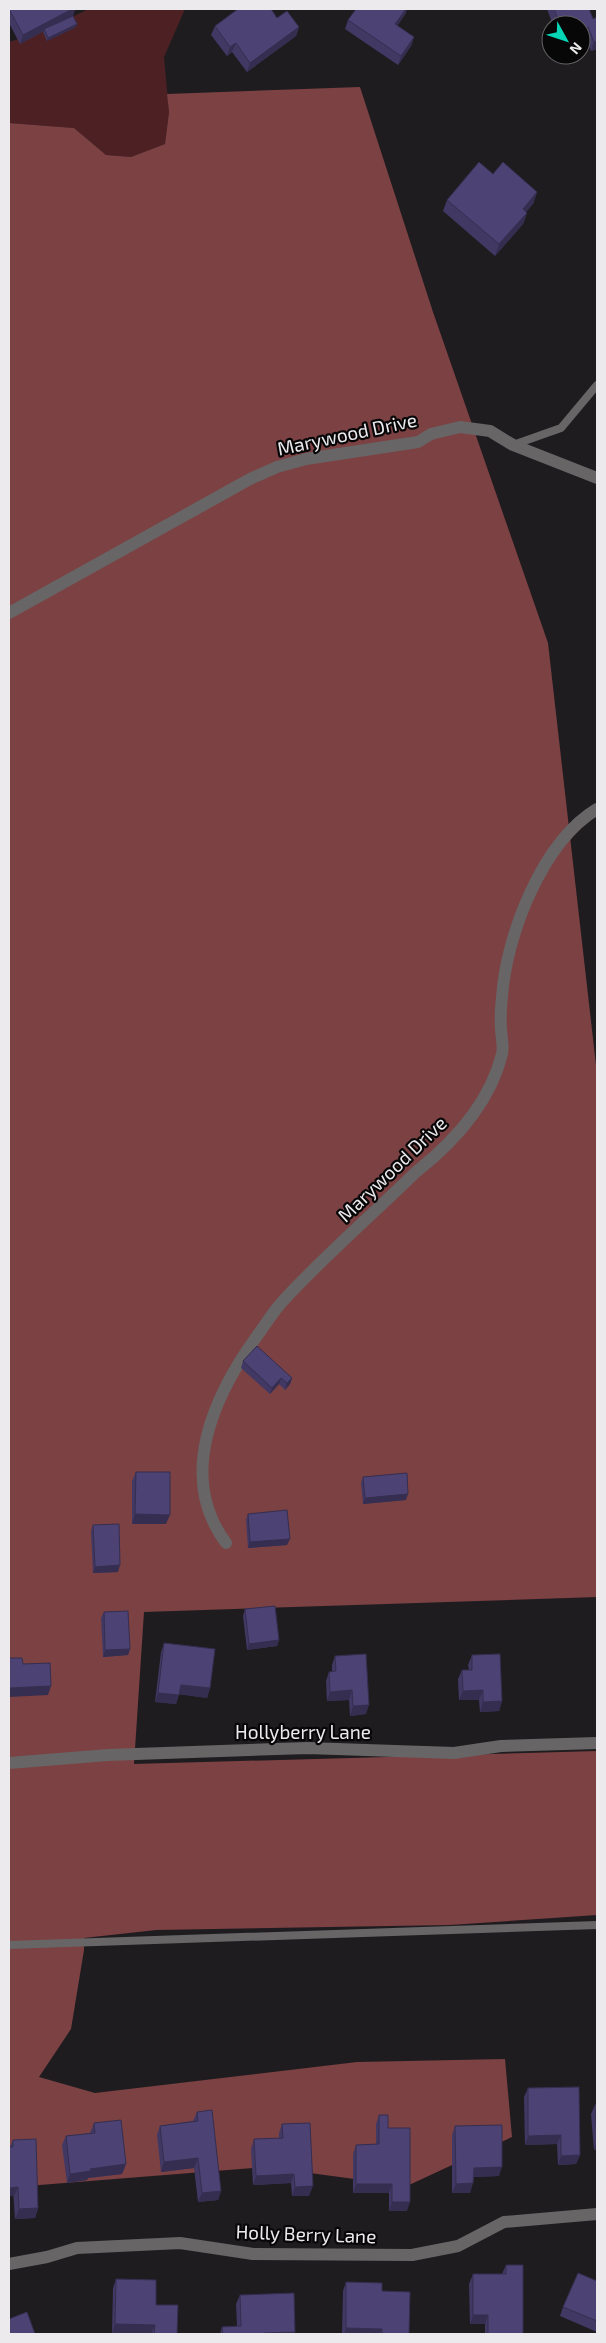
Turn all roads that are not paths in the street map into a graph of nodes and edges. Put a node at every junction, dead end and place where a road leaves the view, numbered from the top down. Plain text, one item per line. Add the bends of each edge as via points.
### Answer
1 (597, 386) edge
2 (513, 445) junction
3 (597, 478) edge
4 (9, 613) edge
5 (597, 809) edge
6 (226, 1543) dead end
7 (597, 1742) edge
8 (9, 1763) edge
9 (597, 1925) edge
10 (9, 1945) edge
11 (597, 2214) edge
12 (9, 2264) edge

1 - 2 lane via 561,428
2 - 3 street, Marywood Drive
2 - 4 street, Marywood Drive via 490,431 460,427 438,432 418,442 306,459 278,467 250,479
5 - 6 street, Marywood Drive via 562,841 523,909 506,967 502,997 503,1052 478,1107 440,1153 416,1172 281,1303 236,1365 211,1419 203,1463 209,1508
7 - 8 street, Hollyberry Lane via 501,1746 454,1753 307,1748 108,1755
9 - 10 lane
11 - 12 street, Holly Berry Lane via 504,2222 458,2246 412,2255 254,2254 180,2243 77,2248

